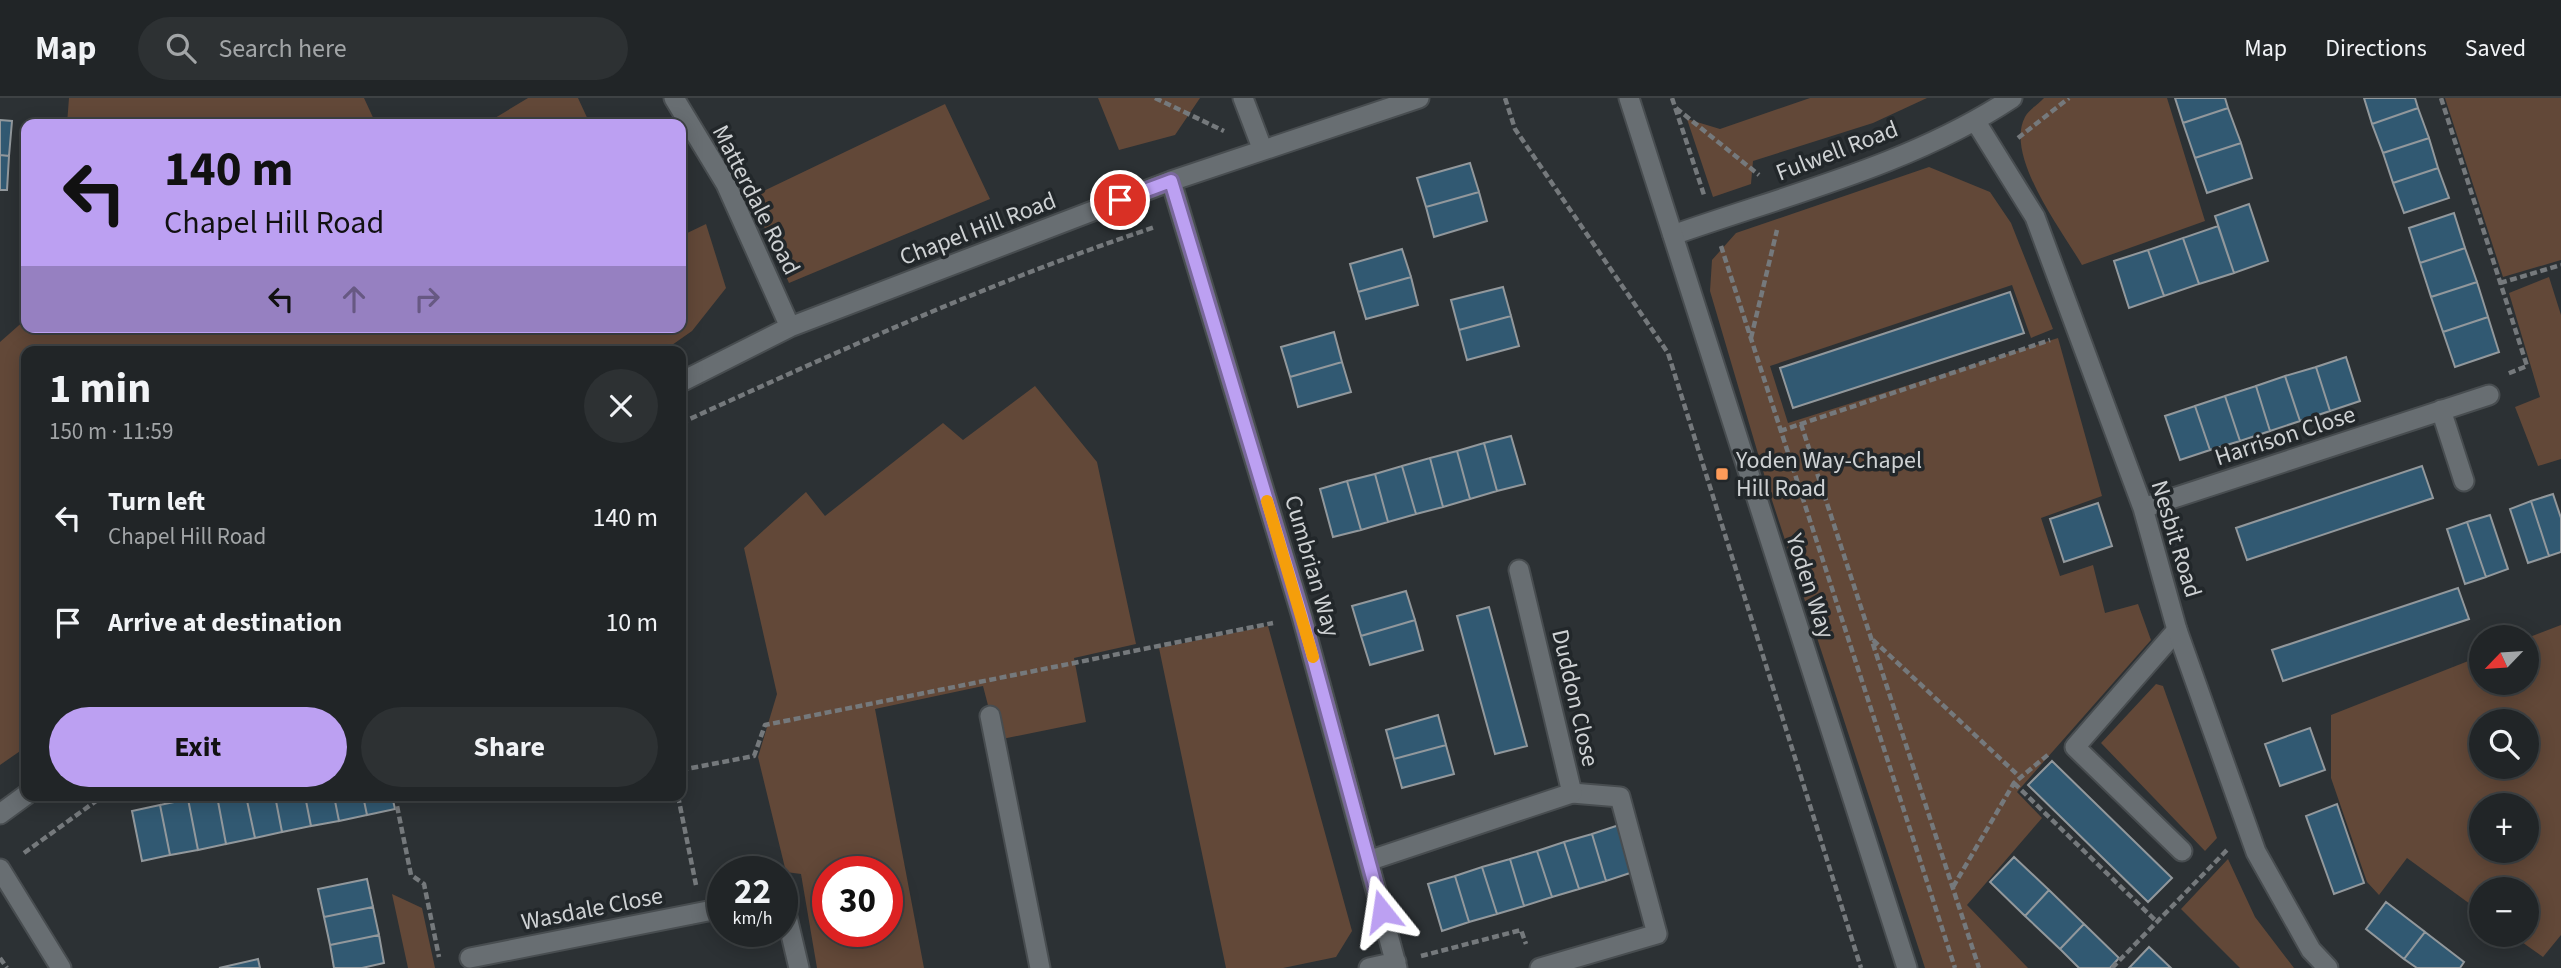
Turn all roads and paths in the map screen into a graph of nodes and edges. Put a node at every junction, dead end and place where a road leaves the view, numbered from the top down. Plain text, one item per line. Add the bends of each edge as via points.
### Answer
1 (674, 98) edge
2 (1155, 98) edge
3 (1243, 98) edge
4 (1419, 98) edge
5 (1505, 98) edge
6 (1629, 98) edge
7 (1672, 98) edge
8 (2012, 98) edge
9 (2069, 98) edge
10 (2441, 98) edge
11 (1675, 107) junction
12 (1976, 122) junction
13 (1262, 148) junction
14 (1996, 153) junction
15 (1171, 181) junction
16 (1785, 197) junction
17 (1183, 218) junction
18 (1713, 221) junction
19 (1673, 235) junction
20 (2561, 265) edge
21 (2500, 283) junction
22 (790, 327) junction
23 (2077, 331) junction
24 (1751, 338) junction
25 (686, 379) edge
26 (2489, 395) joint
27 (2441, 410) junction
28 (686, 421) edge
29 (1801, 424) junction
30 (1780, 431) junction
31 (2464, 481) dead end
32 (2143, 508) junction
33 (1519, 570) dead end
34 (1302, 617) junction
35 (2177, 631) junction
36 (1872, 639) junction
37 (990, 716) dead end
38 (2075, 747) junction
39 (686, 769) edge
40 (2021, 778) junction
41 (2014, 783) junction
42 (1572, 793) junction
43 (21, 799) edge
44 (96, 801) edge
45 (396, 801) edge
46 (679, 801) edge
47 (0, 814) edge
48 (2248, 830) junction
49 (2182, 851) dead end
50 (1368, 861) junction
51 (0, 869) edge
52 (1953, 887) junction
53 (707, 911) edge
54 (702, 912) junction
55 (2157, 922) junction
56 (794, 947) edge
57 (0, 958) edge
58 (470, 958) dead end
59 (1535, 962) edge
60 (441, 965) dead end
61 (1396, 965) edge
62 (7, 968) edge
63 (61, 968) edge
64 (799, 968) edge
65 (1040, 968) edge
66 (1369, 968) edge
67 (1861, 968) edge
68 (1907, 968) edge
69 (1955, 968) edge
70 (1979, 968) edge
71 (2112, 968) edge
72 (2328, 968) edge

1 - 22 street, Matterdale Road via 726,184
2 - 13 path
3 - 13 street
4 - 13 street, Chapel Hill Road
5 - 67 path via 1515,129 1668,353
6 - 19 street, Yoden Way
7 - 11 path
8 - 12 street, Fulwell Road
9 - 14 path
10 - 21 path
11 - 16 path
11 - 18 path
12 - 14 street, Nesbit Road
12 - 16 street, Fulwell Road via 1857,173
13 - 15 street, Chapel Hill Road
14 - 23 street, Nesbit Road via 2035,217
15 - 17 street, Cumbrian Way
15 - 22 street, Chapel Hill Road
16 - 18 street, Fulwell Road
16 - 24 path
17 - 28 path via 1037,270 831,354
17 - 34 street, Cumbrian Way
18 - 19 street, Fulwell Road
18 - 24 path
19 - 68 street, Yoden Way
20 - 21 path
21 - 26 path via 2527,366 2498,379
22 - 25 street, Chapel Hill Road
23 - 29 path
23 - 32 street, Nesbit Road
24 - 30 path
26 - 27 street, Harrison Close
27 - 31 street
27 - 32 street, Harrison Close
29 - 30 path
29 - 36 path
30 - 69 path
32 - 35 street, Nesbit Road
33 - 42 street, Duddon Close
34 - 39 path via 765,725 754,756
34 - 50 street, Cumbrian Way
35 - 38 street
35 - 48 street, Nesbit Road
36 - 40 path
36 - 52 path
37 - 65 street
38 - 40 path via 2047,753
38 - 49 street
40 - 41 path
41 - 52 path
41 - 55 path
42 - 50 street, Duddon Close
42 - 59 street via 1620,797 1657,934
43 - 47 street
44 - 51 path
45 - 60 path via 411,875 424,884
46 - 54 path
48 - 55 path
48 - 72 street, Nesbit Road via 2311,950
50 - 61 street, Cumbrian Way
51 - 63 street
52 - 70 path
53 - 54 street, Wasdale Close
54 - 58 street, Wasdale Close
55 - 71 path
56 - 64 street
57 - 62 path
59 - 61 path via 1521,930
61 - 66 street

